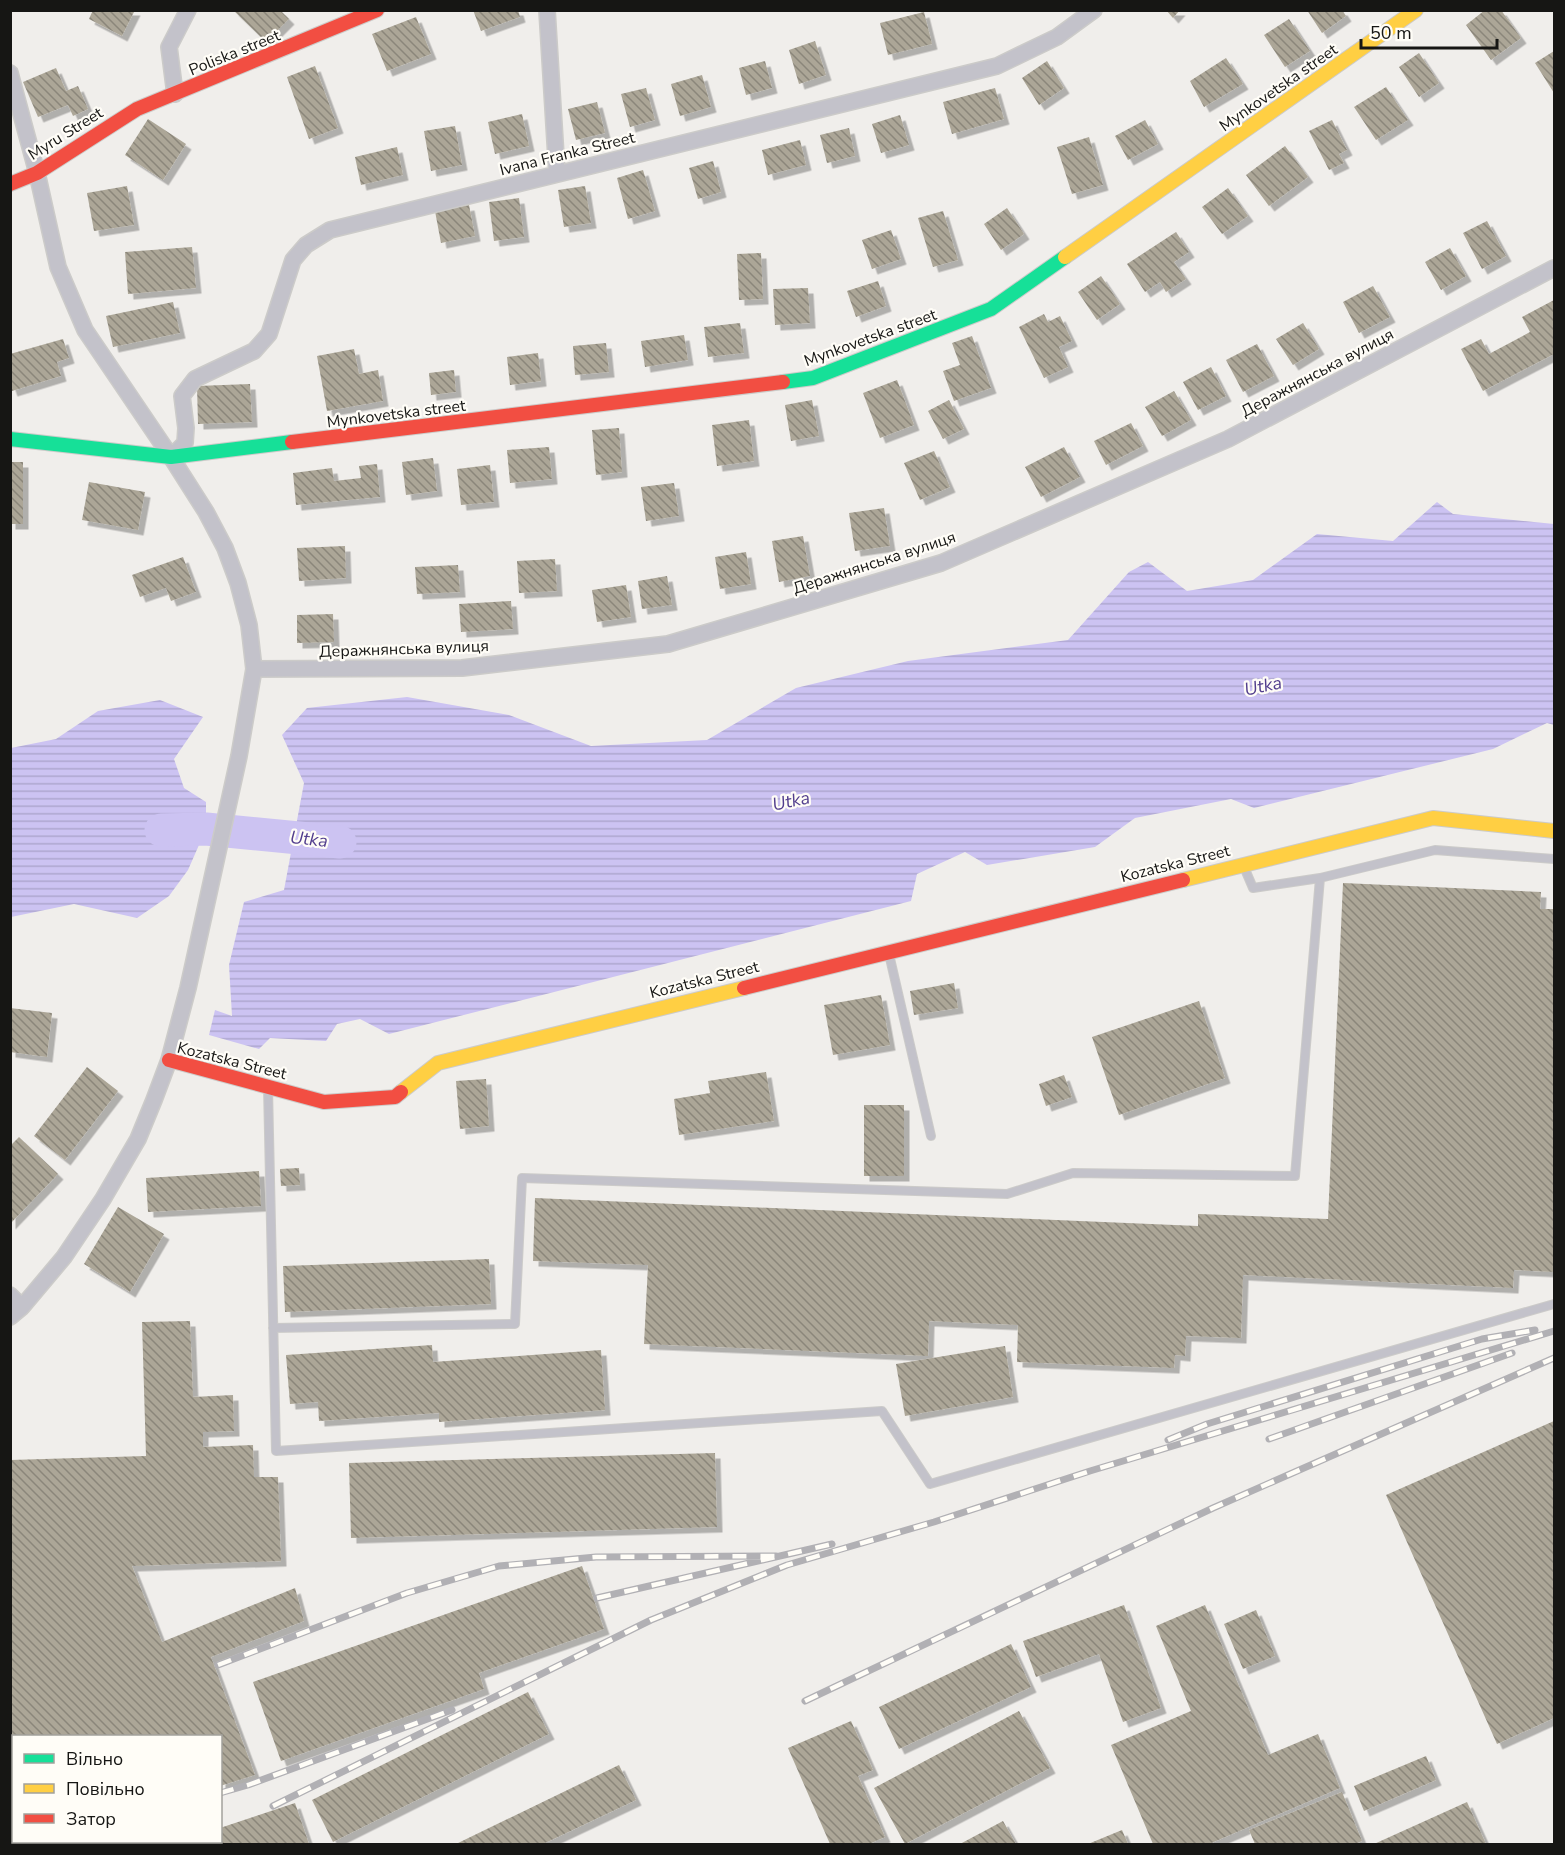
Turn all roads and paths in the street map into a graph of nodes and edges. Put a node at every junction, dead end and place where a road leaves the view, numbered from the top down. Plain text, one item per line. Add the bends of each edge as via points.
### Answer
1 (188, 10) edge
2 (377, 10) edge
3 (547, 10) edge
4 (1094, 10) edge
5 (1416, 10) edge
6 (10, 73) edge
7 (175, 94) junction
8 (137, 110) joint
9 (37, 173) junction
10 (557, 174) junction
11 (10, 184) edge
12 (1554, 268) edge
13 (10, 439) edge
14 (171, 457) junction
15 (254, 669) junction
16 (1554, 831) edge
17 (1554, 859) edge
18 (1242, 865) junction
19 (1320, 878) junction
20 (889, 952) junction
21 (169, 1060) junction
22 (268, 1087) junction
23 (931, 1136) dead end
24 (10, 1295) edge
25 (1554, 1304) edge
26 (16, 1312) edge
27 (273, 1328) junction

1 - 7 street via 169,47
2 - 7 street, Poliska street
3 - 10 street
4 - 10 street, Ivana Franka Street via 1057,36 997,66
5 - 14 street, Mynkovetska street via 991,309 813,378
6 - 9 street
7 - 8 street, Poliska street
8 - 9 street, Myru Street
9 - 11 street, Myru Street
9 - 14 street via 58,267 85,330
10 - 14 street, Ivana Franka Street via 330,230 306,245 293,260 268,334 254,351 195,379 183,396 185,443
12 - 15 street, Деражнянська вулиця via 1228,440 941,563 668,644 462,668
13 - 14 street, Mynkovetska street
14 - 15 street via 206,512 235,574 249,625
15 - 21 street via 239,756
16 - 18 street, Kozatska Street via 1433,818
17 - 19 lane via 1436,850
18 - 19 lane via 1253,888
18 - 20 street, Kozatska Street
19 - 27 lane via 1295,1176 1073,1173 1007,1194 522,1178 515,1324
20 - 22 street, Kozatska Street via 438,1064 395,1097 324,1102
20 - 23 lane
21 - 22 street, Kozatska Street
21 - 26 street, Kozatska Street via 138,1139 102,1199 64,1257
22 - 27 lane
24 - 26 street
25 - 27 lane via 930,1484 882,1411 276,1451

